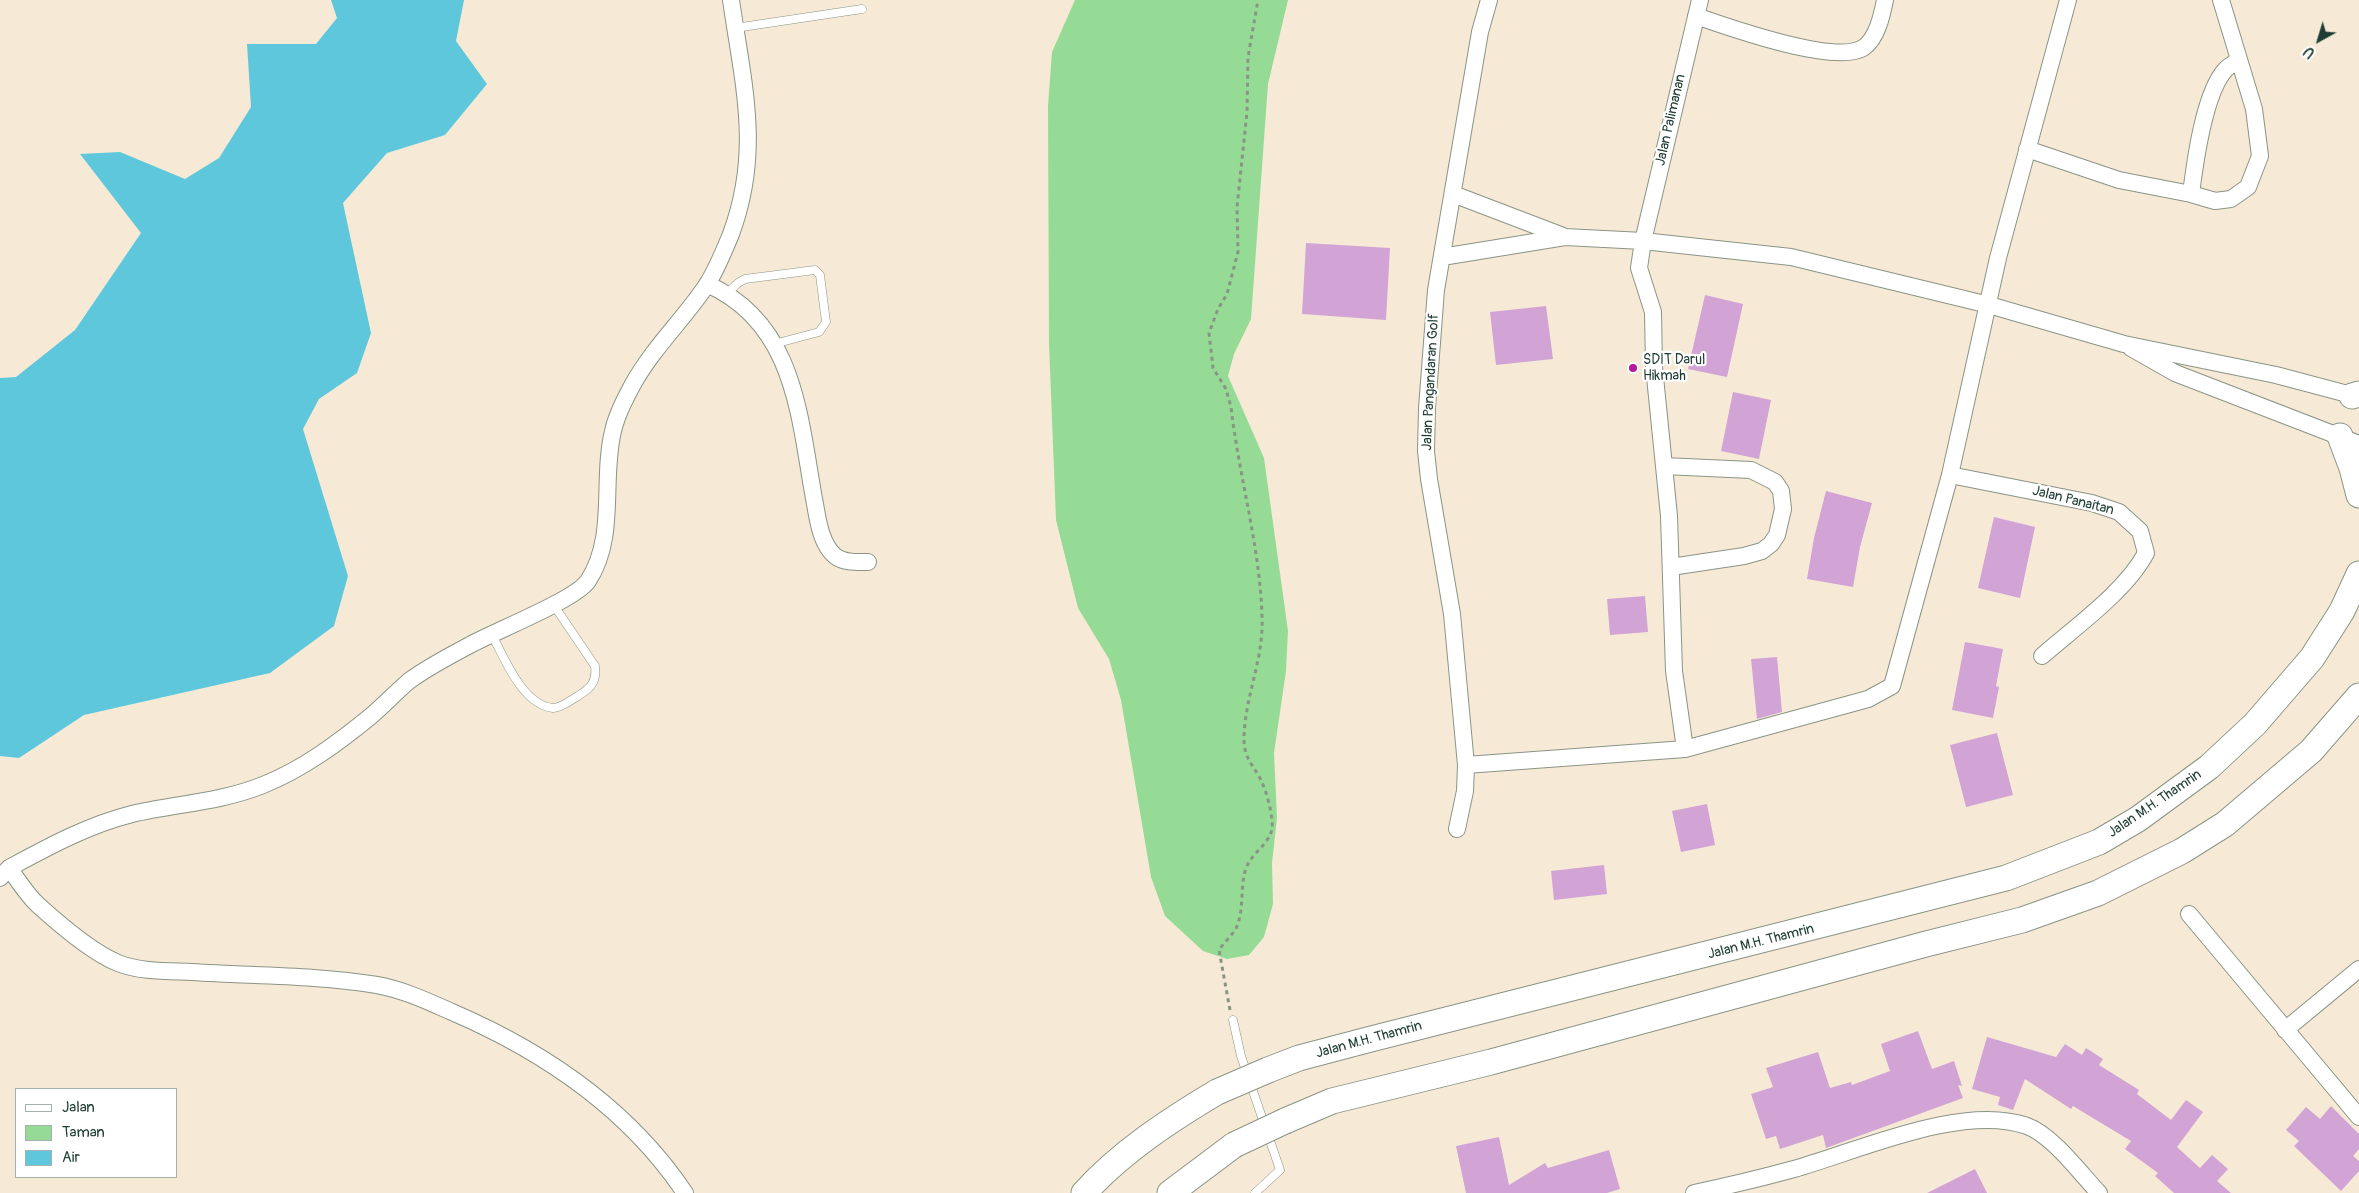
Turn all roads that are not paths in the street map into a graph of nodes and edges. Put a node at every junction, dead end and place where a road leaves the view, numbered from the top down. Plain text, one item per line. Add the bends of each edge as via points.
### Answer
1 (730, 0) edge
2 (1489, 0) edge
3 (1700, 0) edge
4 (1885, 0) edge
5 (2068, 0) edge
6 (2220, 0) edge
7 (862, 9) dead end
8 (1696, 16) junction
9 (735, 28) junction
10 (2239, 60) junction
11 (2028, 149) junction
12 (1453, 194) junction
13 (2191, 194) junction
14 (1565, 237) junction
15 (1643, 241) junction
16 (1442, 257) junction
17 (708, 284) junction
18 (727, 293) junction
19 (1989, 305) junction
20 (774, 344) junction
21 (2124, 344) junction
22 (2357, 396) edge
23 (2350, 440) edge
24 (1664, 466) junction
25 (1950, 475) junction
26 (2359, 495) edge
27 (868, 562) dead end
28 (1671, 567) junction
29 (2359, 574) edge
30 (553, 604) junction
31 (491, 633) junction
32 (2042, 656) dead end
33 (2359, 696) edge
34 (1685, 749) junction
35 (1466, 765) junction
36 (1457, 829) dead end
37 (4, 873) edge
38 (2189, 914) dead end
39 (2359, 969) edge
40 (1232, 1020) road end
41 (2285, 1030) junction
42 (2359, 1117) edge
43 (685, 1193) edge
44 (1084, 1193) edge
45 (1170, 1193) edge
46 (1255, 1193) edge
47 (1694, 1193) edge
48 (2099, 1193) edge

1 - 9 street
2 - 12 street, Jalan Pangandaran Golf via 1480,32
3 - 8 street, Jalan Palimanan
4 - 8 street via 1874,36 1863,48 1843,52 1790,46
5 - 11 street
6 - 10 street
7 - 9 lane
8 - 15 street, Jalan Palimanan
9 - 17 street via 741,58 749,153 740,209
10 - 13 street via 2222,74 2205,116
10 - 13 street via 2254,109 2260,156 2255,174 2248,187 2231,199 2215,201
11 - 13 street via 2119,180
11 - 19 street via 1998,258
12 - 14 street
12 - 16 street, Jalan Pangandaran Golf
14 - 15 street
14 - 16 street
15 - 19 street via 1791,257
15 - 24 street, Jalan Palimanan via 1639,268 1653,312 1654,367
16 - 35 street, Jalan Pangandaran Golf via 1433,323 1426,451 1452,614
17 - 18 street
17 - 30 street via 654,351 619,409 609,458 604,543 587,583 572,597
18 - 20 street via 754,315
18 - 20 lane via 746,279 815,270 820,275 824,328
19 - 21 street
19 - 25 street
20 - 27 street via 793,386 820,533 835,556 850,562
21 - 22 street via 2276,375
21 - 23 street via 2175,374
23 - 26 main road via 2352,468
24 - 28 street, Jalan Palimanan
24 - 28 street via 1751,470 1775,482 1781,491 1782,509 1776,535 1772,544 1762,551
25 - 32 street, Jalan Panaitan via 2092,503 2119,512 2140,531 2146,553 2138,568
25 - 34 street via 1892,686 1868,699
28 - 34 street, Jalan Palimanan via 1674,671
29 - 44 main road, Jalan M.H. Thamrin, bridge via 2342,611 2312,658 2254,724 2173,795 2099,842 2006,878 1299,1058 1217,1092 1184,1112 1121,1158
30 - 31 street
30 - 31 lane via 595,666 596,674 588,690 562,706 544,705 526,695
31 - 37 street via 409,681 372,716 299,768 262,786 221,798 131,814 88,829
33 - 45 main road, bridge via 2311,750 2224,824 2182,851 2098,893 2022,920 1491,1062 1332,1101 1234,1145
34 - 35 street
35 - 36 street, Jalan Pangandaran Golf via 1465,794
37 - 43 street via 98,953 119,964 147,969 273,975 378,985 415,995 488,1027 542,1056 599,1098 628,1123 673,1174
38 - 41 street
39 - 41 street
40 - 46 lane via 1280,1170
41 - 42 street
47 - 48 street via 1794,1169 1935,1126 1974,1121 2027,1126 2045,1136

